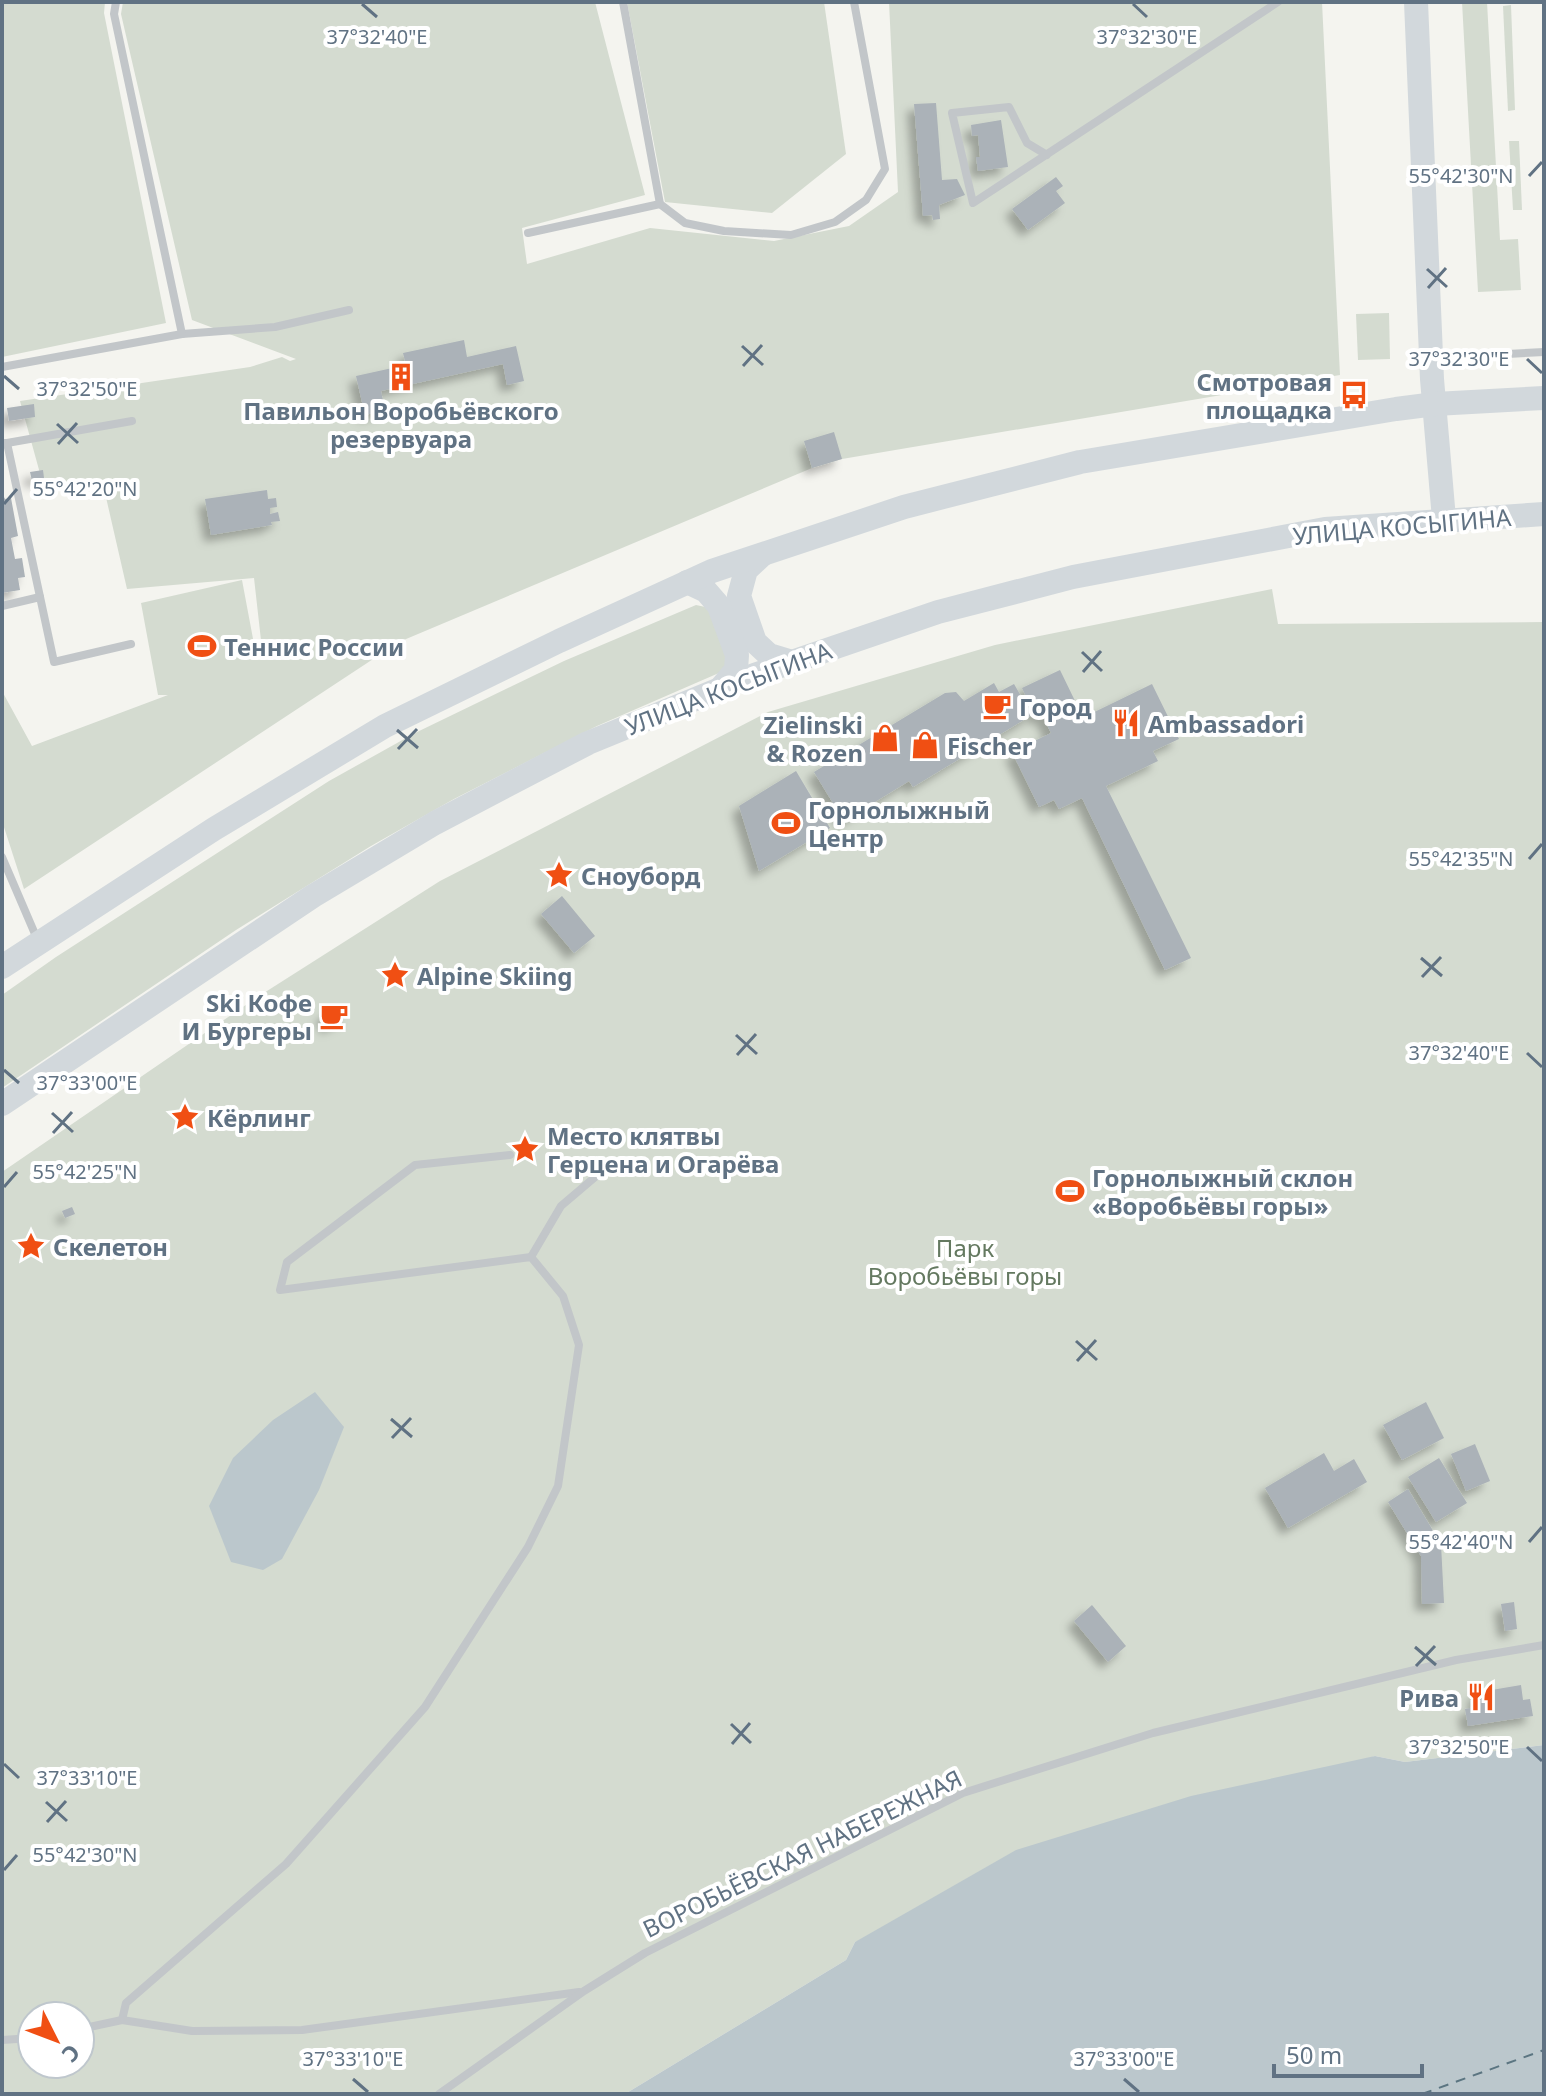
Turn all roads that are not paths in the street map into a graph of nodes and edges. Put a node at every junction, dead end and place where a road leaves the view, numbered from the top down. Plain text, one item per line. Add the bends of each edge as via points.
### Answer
1 (116, 2) edge
2 (623, 2) edge
3 (854, 2) edge
4 (1278, 2) edge
5 (1416, 2) edge
6 (1047, 155) junction
7 (660, 204) junction
8 (528, 233) dead end
9 (349, 310) dead end
10 (182, 334) junction
11 (1544, 352) edge
12 (1432, 358) junction
13 (2, 367) edge
14 (1544, 398) edge
15 (1435, 404) junction
16 (132, 421) dead end
17 (4, 443) edge
18 (1544, 514) edge
19 (1444, 519) junction
20 (764, 553) junction
21 (687, 582) junction
22 (40, 597) junction
23 (2, 606) edge
24 (131, 644) dead end
25 (792, 662) junction
26 (720, 689) junction
27 (2, 857) edge
28 (4, 869) edge
29 (39, 941) junction
30 (2, 967) edge
31 (2, 1104) edge
32 (510, 1155) dead end
33 (601, 1172) dead end
34 (531, 1257) junction
35 (1544, 1645) edge
36 (584, 1991) junction
37 (122, 2020) junction
38 (96, 2026) edge
39 (439, 2094) edge

1 - 10 lane via 114,14
2 - 7 lane
3 - 7 lane via 885,169 866,200 835,222 791,235 685,223
4 - 6 lane
5 - 12 main road
6 - 6 lane via 1027,143 1009,107 952,113 973,203
7 - 8 lane
9 - 10 lane via 275,327
10 - 13 lane
11 - 12 lane
12 - 15 main road
14 - 15 main road
15 - 19 main road
15 - 20 main road via 1080,462 904,507
16 - 17 lane
17 - 22 lane
18 - 19 main road, УЛИЦА КОСЫГИНА
19 - 25 main road, УЛИЦА КОСЫГИНА via 1325,529 1073,577 938,612
20 - 21 main road
20 - 25 main road via 746,570 739,596 755,642 769,655
21 - 26 main road via 706,591 719,606 737,655 736,670
21 - 29 main road via 385,726
22 - 23 lane
22 - 24 lane via 54,662
25 - 26 main road, УЛИЦА КОСЫГИНА
26 - 31 main road, УЛИЦА КОСЫГИНА via 588,743 435,823 313,896
27 - 28 lane
28 - 29 lane
29 - 30 main road
32 - 34 lane via 415,1165 287,1262 280,1290
33 - 34 lane via 561,1206
34 - 37 lane via 563,1296 579,1345 558,1486 528,1547 425,1707 286,1864 126,2003
35 - 36 lane, ВОРОБЬЁВСКАЯ НАБЕРЕЖНАЯ via 1456,1660 1153,1733 963,1793 645,1953
36 - 37 lane via 302,2030 192,2031
36 - 39 lane, ВОРОБЬЁВСКАЯ НАБЕРЕЖНАЯ
37 - 38 lane

